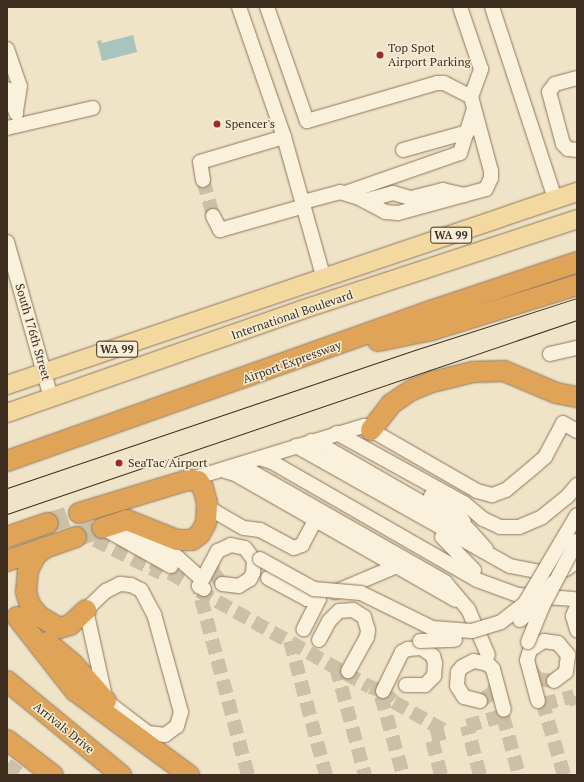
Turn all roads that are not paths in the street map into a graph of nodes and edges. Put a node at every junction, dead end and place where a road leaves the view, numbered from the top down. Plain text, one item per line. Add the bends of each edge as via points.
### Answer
1 (239, 7) edge
2 (267, 7) edge
3 (460, 7) edge
4 (492, 7) edge
5 (7, 49) edge
6 (577, 78) edge
7 (7, 89) edge
8 (472, 103) junction
9 (92, 108) dead end
10 (16, 111) junction
11 (13, 126) edge
12 (468, 132) junction
13 (284, 137) junction
14 (406, 150) dead end
15 (577, 150) edge
16 (203, 180) tunnel mouth
17 (577, 192) edge
18 (467, 195) junction
19 (354, 196) junction
20 (555, 199) junction
21 (304, 204) junction
22 (213, 216) tunnel mouth
23 (577, 219) edge
24 (7, 242) edge
25 (577, 262) edge
26 (324, 279) junction
27 (388, 282) junction
28 (577, 285) edge
29 (577, 297) edge
30 (531, 298) junction
31 (301, 310) junction
32 (577, 348) edge
33 (317, 353) junction
34 (550, 354) dead end
35 (44, 373) junction
36 (7, 385) edge
37 (577, 397) edge
38 (52, 398) junction
39 (7, 413) edge
40 (371, 430) junction
41 (577, 431) edge
42 (337, 433) junction
43 (311, 441) junction
44 (266, 456) junction
45 (7, 461) edge
46 (221, 470) junction
47 (188, 480) junction
48 (577, 485) edge
49 (457, 489) junction
50 (488, 495) junction
51 (208, 511) junction
52 (79, 513) tunnel mouth
53 (577, 515) edge
54 (483, 519) junction
55 (316, 520) junction
56 (48, 523) tunnel mouth
57 (105, 529) junction
58 (474, 534) junction
59 (7, 537) edge
60 (442, 537) junction
61 (74, 538) tunnel mouth
62 (577, 541) edge
63 (46, 547) junction
64 (494, 557) junction
65 (260, 559) dead end
66 (7, 561) edge
67 (428, 561) junction
68 (577, 561) edge
69 (171, 566) dead end
70 (397, 566) junction
71 (520, 569) junction
72 (474, 570) junction
73 (197, 575) dead end
74 (268, 578) dead end
75 (554, 582) junction
76 (222, 584) dead end
77 (495, 587) junction
78 (204, 589) dead end
79 (461, 598) junction
80 (319, 599) junction
81 (575, 602) edge
82 (86, 610) junction
83 (12, 613) edge
84 (472, 615) junction
85 (304, 629) dead end
86 (577, 630) edge
87 (319, 640) dead end
88 (420, 641) dead end
89 (528, 642) dead end
90 (488, 655) dead end
91 (348, 671) tunnel mouth
92 (7, 681) edge
93 (554, 681) dead end
94 (406, 685) dead end
95 (383, 690) tunnel mouth
96 (106, 700) junction
97 (480, 701) dead end
98 (538, 701) dead end
99 (504, 710) dead end
100 (7, 740) edge
101 (53, 775) edge
102 (121, 775) edge
103 (189, 775) edge

1 - 13 street
2 - 8 street via 306,121 437,83 444,83
3 - 8 street via 481,69
4 - 20 street
5 - 10 street via 20,86
6 - 15 street via 555,84 549,92 563,144 568,149
7 - 10 street
8 - 12 street
8 - 18 street via 492,178 486,189
9 - 11 street
10 - 11 street
12 - 14 street
12 - 19 street via 460,153 418,166
13 - 16 street via 200,162
13 - 21 street
17 - 20 main road, International Boulevard / WA 99
18 - 19 street via 443,190 416,198 393,193 370,200
18 - 19 street via 398,213 385,212
19 - 21 street via 331,194
20 - 26 main road, International Boulevard / WA 99
21 - 22 street via 220,230
21 - 26 street
23 - 27 main road, International Boulevard / WA 99
24 - 35 street, South 176th Street
25 - 33 highway, Airport Expressway via 430,311
26 - 27 main road via 333,287
26 - 31 main road via 323,293
26 - 35 main road, International Boulevard / WA 99
27 - 31 main road, International Boulevard / WA 99
28 - 30 highway
29 - 30 highway
30 - 33 highway via 432,330
31 - 38 main road, International Boulevard / WA 99
32 - 34 street
33 - 45 highway, Airport Expressway
35 - 36 main road, International Boulevard / WA 99
35 - 38 street, South 176th Street
37 - 40 highway via 556,393 504,371 473,372 432,382 412,390 394,401
38 - 39 main road, International Boulevard / WA 99
40 - 42 street via 364,426
40 - 50 street
41 - 50 street via 563,424 545,457 506,490
42 - 43 street
42 - 49 street
42 - 54 street via 464,503
42 - 58 street via 447,504
43 - 44 street
43 - 58 street
44 - 46 street
44 - 60 street
44 - 64 street
44 - 67 street via 262,466
44 - 72 street via 436,545
44 - 77 street via 272,462
44 - 79 street via 249,470 445,582
46 - 47 street
46 - 55 street via 235,474
47 - 51 highway via 201,484
47 - 52 highway
48 - 54 street via 553,509 528,524 509,528
49 - 50 street via 470,494
49 - 54 street
51 - 55 street via 214,511 244,528 260,530 294,548 302,545
51 - 57 highway via 204,529 187,541 177,540 127,520
53 - 65 street, bridge via 525,603 502,622 472,631 432,628 361,593 314,589
55 - 70 street
56 - 59 highway
57 - 69 street
57 - 73 street via 122,528 144,538 177,556
58 - 64 street
60 - 71 street via 481,558
60 - 72 street
61 - 63 highway
62 - 75 street, bridge
63 - 66 highway
63 - 82 highway via 36,555 28,570 26,592 30,605 39,616 59,628 70,625
64 - 71 street
67 - 77 street via 459,578
67 - 79 street via 449,580
68 - 71 street via 556,572
70 - 80 street
70 - 84 street via 460,602
72 - 77 street
74 - 80 street via 307,599
75 - 88 street, bridge via 530,611 495,634 467,640
75 - 89 street, bridge
76 - 78 street via 239,586 250,579 255,566 254,560 245,548 231,544 218,551 199,586
77 - 81 street via 518,595
79 - 84 street
80 - 85 street
81 - 86 street via 573,616
82 - 96 street
82 - 96 street via 106,591 120,584 134,586 144,593 154,614 181,712 180,721 171,733 151,735
83 - 96 highway via 74,665
83 - 103 highway via 75,691
84 - 90 street
87 - 91 street via 329,621 339,611 353,610 364,618 368,630 367,637
92 - 102 highway, Arrivals Drive
93 - 98 street via 566,672 568,655 558,643 544,641 530,650 527,660
94 - 95 street via 425,686 434,676 435,663 428,651 422,648 408,648 402,652
97 - 99 street via 464,697 457,686 458,672 474,661 488,664 493,669
100 - 101 highway

